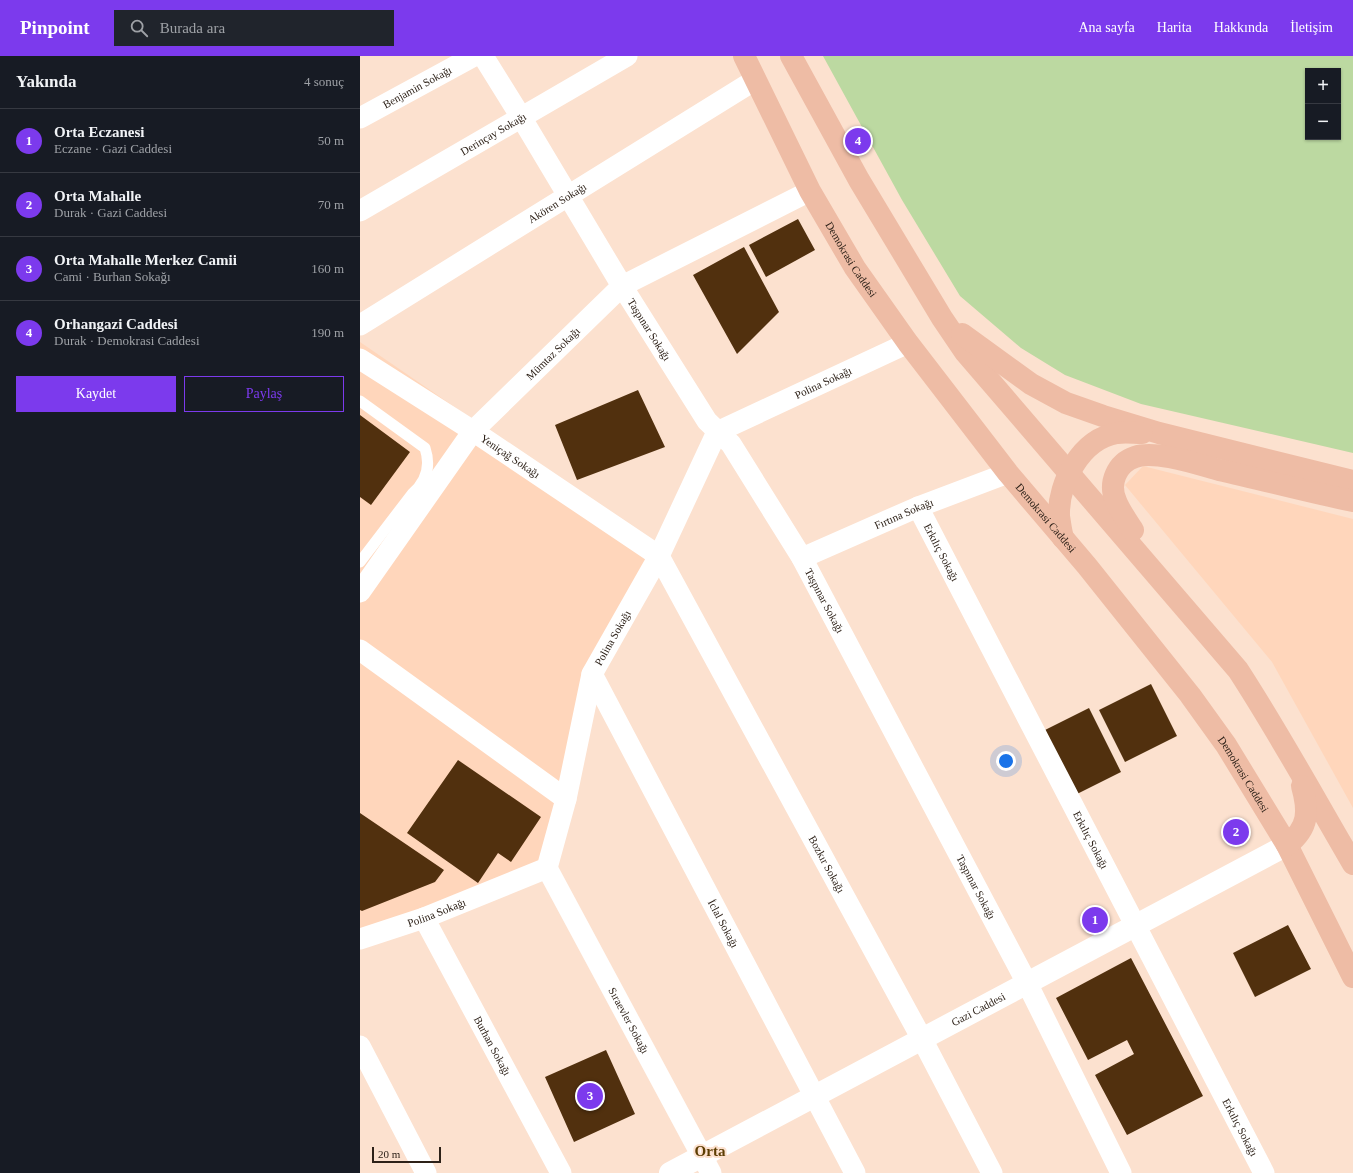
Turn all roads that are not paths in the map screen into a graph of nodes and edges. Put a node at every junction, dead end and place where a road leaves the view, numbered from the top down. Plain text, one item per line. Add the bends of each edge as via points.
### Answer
1 (474, 56) edge
2 (483, 56) edge
3 (627, 56) edge
4 (744, 56) edge
5 (791, 56) edge
6 (755, 80) junction
7 (521, 117) junction
8 (360, 118) edge
9 (810, 191) junction
10 (568, 195) junction
11 (360, 211) edge
12 (622, 286) junction
13 (942, 318) junction
14 (360, 325) edge
15 (908, 343) junction
16 (360, 359) edge
17 (360, 401) edge
18 (473, 432) junction
19 (717, 432) junction
20 (1159, 433) junction
21 (1070, 472) junction
22 (1008, 473) junction
23 (1353, 481) edge
24 (1353, 501) edge
25 (918, 507) junction
26 (1063, 538) junction
27 (369, 554) edge
28 (659, 556) junction
29 (802, 558) junction
30 (360, 562) edge
31 (1167, 586) junction
32 (360, 592) edge
33 (360, 650) edge
34 (592, 674) junction
35 (1297, 770) junction
36 (566, 799) junction
37 (1287, 845) junction
38 (1353, 864) edge
39 (547, 868) junction
40 (424, 918) junction
41 (1136, 925) junction
42 (360, 939) edge
43 (1353, 977) edge
44 (1027, 983) junction
45 (922, 1039) junction
46 (360, 1046) edge
47 (814, 1096) junction
48 (707, 1164) edge
49 (426, 1173) edge
50 (561, 1173) edge
51 (670, 1173) edge
52 (855, 1173) edge
53 (992, 1173) edge
54 (1121, 1173) edge
55 (1264, 1173) edge

1 - 8 street, Benjamin Sokağı
2 - 7 street, Taşpınar Sokağı
3 - 7 street, Derinçay Sokağı
4 - 6 main road, Demokrasi Caddesi
5 - 13 main road via 859,180
6 - 9 main road, Demokrasi Caddesi
6 - 10 street, Akören Sokağı
7 - 10 street, Taşpınar Sokağı
7 - 11 street, Derinçay Sokağı
9 - 12 street, Mümtaz Sokağı
9 - 15 main road, Demokrasi Caddesi via 855,268
10 - 12 street, Taşpınar Sokağı
10 - 14 street, Akören Sokağı
12 - 18 street, Mümtaz Sokağı
12 - 19 street, Taşpınar Sokağı via 707,421
13 - 20 main road via 1014,373 1066,403
13 - 21 main road via 966,352
15 - 19 street, Polina Sokağı
15 - 22 main road, Demokrasi Caddesi
16 - 18 street, Yeniçağ Sokağı
17 - 27 lane via 425,448 428,462 425,480
18 - 27 street, Mümtaz Sokağı
18 - 28 street, Yeniçağ Sokağı
19 - 28 street, Polina Sokağı
19 - 29 street, Taşpınar Sokağı via 732,444
20 - 21 main road via 1117,433 1100,439 1082,453
20 - 23 main road
21 - 26 main road via 1062,490 1059,516
21 - 31 main road
22 - 25 street, Fırtına Sokağı
22 - 26 main road, Demokrasi Caddesi
24 - 31 main road via 1155,455 1137,456 1125,461 1112,485 1116,501
25 - 29 street, Fırtına Sokağı
25 - 41 street, Erkılıç Sokağı
26 - 37 main road, Demokrasi Caddesi via 1222,738
27 - 30 lane
27 - 32 street, Mümtaz Sokağı
28 - 34 street, Polina Sokağı
28 - 45 street, Bozkır Sokağı
29 - 44 street, Taşpınar Sokağı
31 - 35 main road via 1238,670 1271,721
33 - 36 street
34 - 36 street, Polina Sokağı
34 - 47 street, İclal Sokağı
35 - 37 main road via 1306,802 1306,819 1299,836
35 - 38 main road
36 - 39 street, Polina Sokağı
37 - 41 street, Gazi Caddesi
37 - 43 main road, Demokrasi Caddesi
39 - 40 street, Polina Sokağı
39 - 48 street, Sıraevler Sokağı
40 - 42 street, Polina Sokağı
40 - 50 street, Burhan Sokağı
41 - 44 street, Gazi Caddesi
41 - 55 street, Erkılıç Sokağı
44 - 45 street, Gazi Caddesi
44 - 54 street, Taşpınar Sokağı
45 - 47 street, Gazi Caddesi
45 - 53 street, Bozkır Sokağı
46 - 49 street
47 - 48 street, Gazi Caddesi
47 - 52 street, İclal Sokağı
48 - 51 street, Gazi Caddesi

